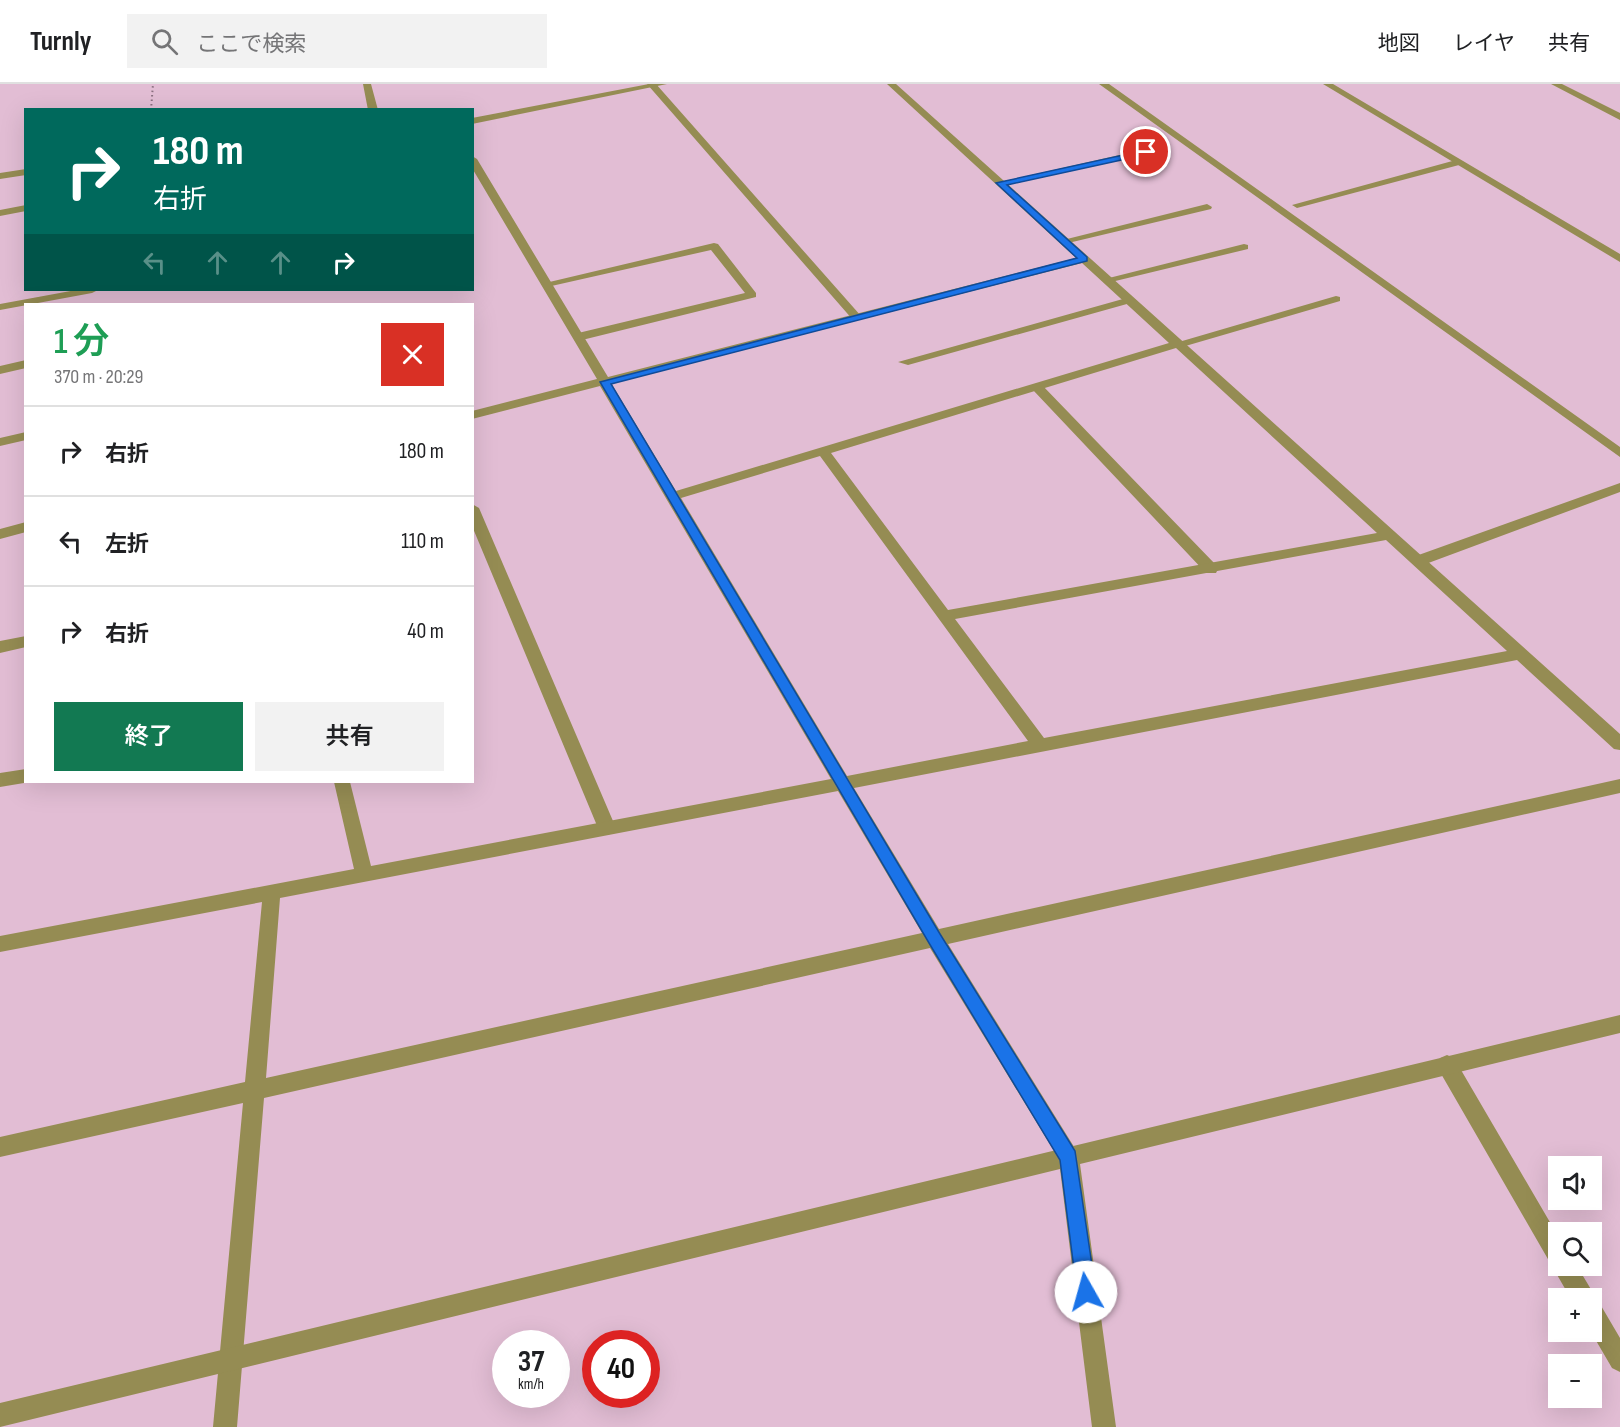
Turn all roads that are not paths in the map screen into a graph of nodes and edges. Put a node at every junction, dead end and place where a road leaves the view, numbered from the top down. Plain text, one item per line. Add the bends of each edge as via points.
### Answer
1 (367, 84) edge
2 (891, 84) edge
3 (1103, 84) edge
4 (1327, 84) edge
5 (1555, 84) edge
6 (655, 85) edge
7 (373, 108) edge
8 (1620, 117) edge
9 (474, 121) edge
10 (1146, 152) dead end
11 (474, 162) edge
12 (1456, 163) junction
13 (24, 172) edge
14 (0, 176) edge
15 (1001, 183) junction
16 (1297, 205) dead end
17 (1207, 207) dead end
18 (24, 208) edge
19 (0, 213) edge
20 (1064, 241) junction
21 (1244, 247) dead end
22 (1084, 259) junction
23 (1620, 259) edge
24 (1107, 280) junction
25 (547, 284) junction
26 (87, 291) edge
27 (1336, 299) dead end
28 (1130, 300) junction
29 (0, 307) edge
30 (856, 318) junction
31 (578, 337) junction
32 (1178, 344) junction
33 (904, 362) dead end
34 (24, 364) edge
35 (0, 370) edge
36 (605, 382) junction
37 (1037, 387) junction
38 (474, 415) edge
39 (24, 436) edge
40 (0, 442) edge
41 (824, 451) junction
42 (1620, 453) edge
43 (1620, 487) edge
44 (673, 496) junction
45 (474, 513) edge
46 (24, 528) edge
47 (0, 534) edge
48 (1390, 536) junction
49 (1418, 561) junction
50 (1211, 569) junction
51 (944, 616) junction
52 (24, 641) edge
53 (0, 647) edge
54 (1520, 654) junction
55 (1620, 744) edge
56 (1040, 746) junction
57 (24, 776) edge
58 (0, 780) edge
59 (342, 783) edge
60 (843, 783) junction
61 (1620, 786) edge
62 (607, 828) junction
63 (364, 875) junction
64 (273, 892) junction
65 (934, 939) junction
66 (0, 944) edge
67 (1620, 1024) edge
68 (1447, 1065) junction
69 (254, 1091) junction
70 (0, 1147) edge
71 (1069, 1157) junction
72 (1548, 1239) edge
73 (1602, 1329) edge
74 (229, 1360) junction
75 (1620, 1360) edge
76 (0, 1415) edge
77 (225, 1427) edge
78 (1104, 1427) edge

1 - 7 street
2 - 15 street
3 - 42 street
4 - 12 street
5 - 8 street
6 - 9 street
6 - 30 street
10 - 15 street
11 - 25 street
12 - 16 street
12 - 23 street
13 - 14 street
15 - 20 street
17 - 20 street
18 - 19 street
20 - 22 street
21 - 24 street
22 - 24 street
22 - 30 street
24 - 28 street
25 - 31 street
25 - 31 street via 714,246 752,295
26 - 29 street
27 - 32 street
28 - 32 street
28 - 33 street
30 - 36 street
31 - 36 street
32 - 37 street
32 - 48 street
34 - 35 street
36 - 38 street
36 - 44 street
37 - 41 street
37 - 50 street
39 - 40 street
41 - 44 street
41 - 51 street
43 - 49 street
44 - 60 street
45 - 62 street
46 - 47 street
48 - 49 street
48 - 50 street
49 - 54 street
50 - 51 street
51 - 56 street
52 - 53 street
54 - 55 street
54 - 56 street
56 - 60 street
57 - 58 street
59 - 63 street
60 - 62 street
60 - 65 street
61 - 65 street
62 - 63 street
63 - 64 street
64 - 66 street
64 - 69 street
65 - 69 street
65 - 71 street
67 - 68 street
68 - 71 street
68 - 72 street
69 - 70 street
69 - 74 street
71 - 74 street
71 - 78 street
73 - 75 street
74 - 76 street
74 - 77 street

